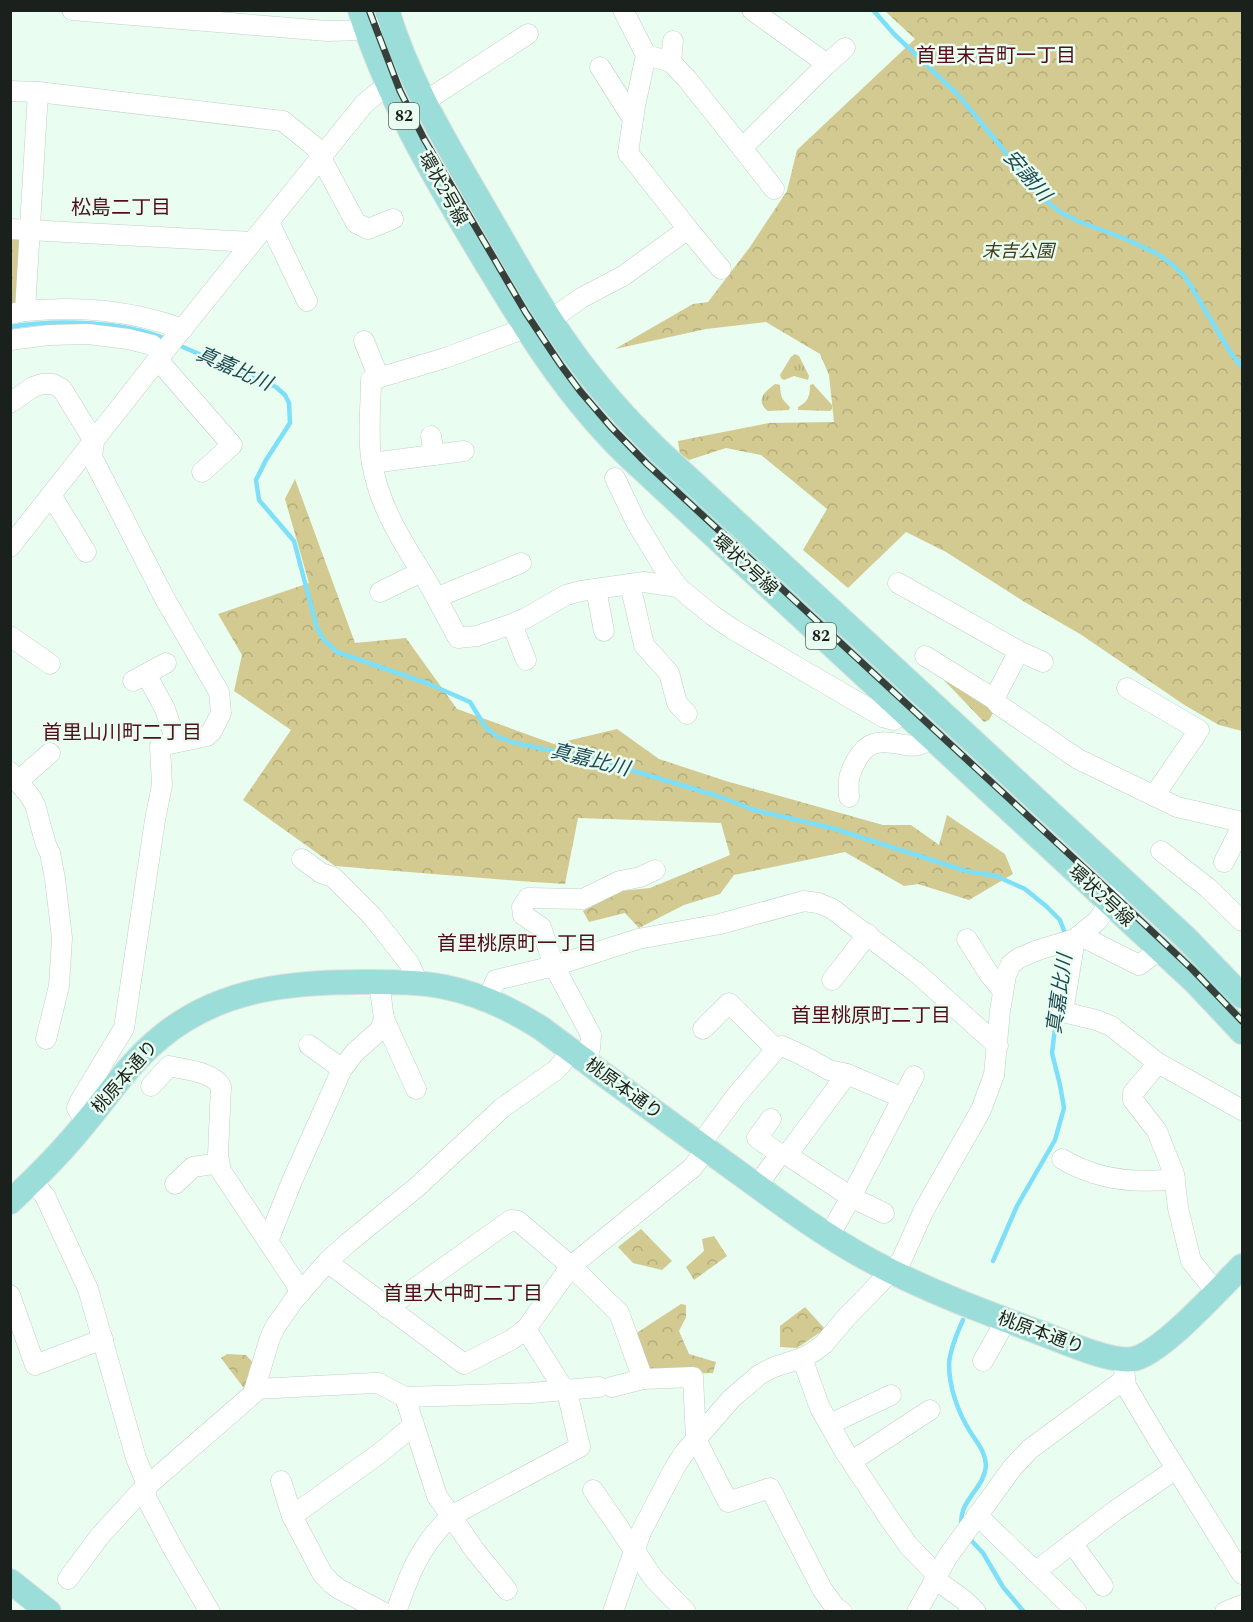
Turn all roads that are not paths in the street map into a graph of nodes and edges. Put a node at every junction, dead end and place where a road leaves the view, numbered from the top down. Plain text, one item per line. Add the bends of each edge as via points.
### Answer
1 (623, 10) edge
2 (752, 10) edge
3 (79, 11) edge
4 (389, 18) edge
5 (363, 20) edge
6 (528, 34) dead end
7 (673, 41) dead end
8 (845, 48) dead end
9 (646, 55) junction
10 (671, 62) junction
11 (827, 64) junction
12 (600, 67) dead end
13 (389, 86) junction
14 (10, 91) edge
15 (38, 92) junction
16 (424, 102) junction
17 (633, 119) junction
18 (742, 148) junction
19 (321, 158) junction
20 (774, 189) dead end
21 (393, 219) dead end
22 (269, 222) junction
23 (688, 229) junction
24 (20, 230) edge
25 (252, 242) junction
26 (721, 269) dead end
27 (307, 301) dead end
28 (18, 313) edge
29 (550, 320) junction
30 (526, 328) junction
31 (10, 340) edge
32 (364, 341) dead end
33 (169, 346) junction
34 (379, 378) junction
35 (10, 404) edge
36 (94, 441) junction
37 (464, 452) dead end
38 (372, 463) junction
39 (202, 472) dead end
40 (615, 478) dead end
41 (51, 495) junction
42 (10, 547) edge
43 (86, 552) dead end
44 (521, 563) dead end
45 (421, 572) junction
46 (898, 583) dead end
47 (630, 584) junction
48 (678, 587) junction
49 (596, 589) junction
50 (380, 592) dead end
51 (437, 598) junction
52 (512, 624) junction
53 (604, 631) dead end
54 (10, 636) edge
55 (1018, 651) junction
56 (924, 656) dead end
57 (526, 660) dead end
58 (1043, 662) dead end
59 (166, 663) dead end
60 (50, 664) dead end
61 (1127, 688) dead end
62 (994, 699) junction
63 (903, 712) junction
64 (687, 714) dead end
65 (929, 736) junction
66 (176, 742) junction
67 (50, 753) dead end
68 (14, 776) edge
69 (1154, 796) junction
70 (849, 797) dead end
71 (1242, 824) edge
72 (1161, 851) dead end
73 (302, 859) dead end
74 (1224, 862) dead end
75 (655, 870) dead end
76 (1124, 881) junction
77 (1109, 903) junction
78 (1242, 921) edge
79 (868, 934) junction
80 (968, 939) dead end
81 (1072, 939) junction
82 (1158, 949) junction
83 (554, 966) junction
84 (832, 980) dead end
85 (379, 982) junction
86 (418, 983) junction
87 (1004, 991) junction
88 (1242, 996) edge
89 (487, 1000) junction
90 (384, 1019) junction
91 (703, 1029) dead end
92 (1242, 1032) edge
93 (46, 1039) dead end
94 (309, 1045) dead end
95 (998, 1046) junction
96 (776, 1049) junction
97 (579, 1056) junction
98 (1158, 1063) junction
99 (342, 1069) junction
100 (847, 1074) junction
101 (914, 1076) dead end
102 (151, 1086) dead end
103 (416, 1089) dead end
104 (903, 1098) junction
105 (1242, 1110) edge
106 (771, 1119) dead end
107 (86, 1122) junction
108 (703, 1147) junction
109 (784, 1154) junction
110 (1062, 1159) dead end
111 (219, 1163) junction
112 (1175, 1179) junction
113 (32, 1181) junction
114 (174, 1185) dead end
115 (757, 1186) junction
116 (851, 1197) junction
117 (10, 1202) edge
118 (884, 1213) dead end
119 (829, 1236) junction
120 (268, 1241) junction
121 (327, 1262) junction
122 (571, 1266) junction
123 (1242, 1266) edge
124 (892, 1272) junction
125 (1216, 1292) junction
126 (10, 1294) edge
127 (300, 1294) junction
128 (387, 1308) junction
129 (1006, 1320) junction
130 (526, 1329) junction
131 (103, 1339) junction
132 (802, 1358) junction
133 (983, 1361) dead end
134 (464, 1364) junction
135 (1124, 1369) junction
136 (643, 1379) junction
137 (256, 1389) junction
138 (564, 1390) junction
139 (891, 1395) dead end
140 (405, 1396) junction
141 (471, 1396) junction
142 (930, 1410) dead end
143 (830, 1424) junction
144 (414, 1425) junction
145 (696, 1439) junction
146 (852, 1461) junction
147 (1176, 1469) junction
148 (281, 1481) dead end
149 (145, 1488) junction
150 (593, 1490) dead end
151 (292, 1516) junction
152 (451, 1516) junction
153 (968, 1528) junction
154 (1072, 1544) junction
155 (634, 1551) junction
156 (1241, 1569) edge
157 (1036, 1571) junction
158 (936, 1577) junction
159 (68, 1579) dead end
160 (10, 1581) edge
161 (1103, 1586) dead end
162 (507, 1590) dead end
163 (1242, 1605) edge
164 (49, 1611) edge
165 (210, 1611) edge
166 (383, 1611) edge
167 (396, 1611) edge
168 (614, 1611) edge
169 (686, 1611) edge
170 (842, 1611) edge
171 (917, 1611) edge
172 (976, 1611) edge
173 (1077, 1611) edge
174 (1225, 1611) edge

1 - 9 street
2 - 11 street
3 - 5 street via 327,31
4 - 5 street
4 - 16 main road, 環状2号線 / 82
5 - 13 main road, 環状2号線 / 82
6 - 16 street
7 - 10 street
8 - 11 street
9 - 10 street
9 - 17 street
10 - 18 street
11 - 18 street
12 - 17 street
13 - 19 street via 364,104
13 - 30 main road, 環状2号線 / 82 via 447,199
14 - 15 street
15 - 19 street via 283,121 315,147
15 - 24 street
16 - 29 main road, 環状2号線 / 82
17 - 23 street via 628,153
18 - 20 street
19 - 21 street via 356,223 368,229
19 - 22 street
22 - 25 street
22 - 27 street
23 - 26 street
23 - 29 street via 623,276
24 - 25 street
24 - 28 street
25 - 33 street
28 - 33 street via 102,310 145,317
29 - 76 main road, 環状2号線 / 82 via 600,388 648,440
30 - 34 street
30 - 63 main road, 環状2号線 / 82 via 566,387 611,440
31 - 33 street via 88,334
32 - 34 street
33 - 36 street
33 - 39 street via 232,445
34 - 38 street via 371,380
35 - 36 street via 33,387 53,384 62,389
36 - 41 street
36 - 66 street via 92,457 165,599 219,692 221,712 212,732
37 - 38 street via 433,446
38 - 45 street via 382,502
40 - 48 street via 636,522
41 - 42 street
41 - 43 street
44 - 51 street
45 - 50 street
45 - 51 street
46 - 55 street
47 - 48 street
47 - 49 street
47 - 64 street via 644,645 669,673 676,703
48 - 63 street via 734,630 884,717 894,720
49 - 52 street via 566,595
49 - 53 street
51 - 52 street via 458,638
52 - 57 street
54 - 60 street
55 - 58 street
55 - 62 street
56 - 62 street
59 - 66 street via 140,677 165,709
61 - 69 street via 1199,730
62 - 69 street via 1078,759
63 - 65 main road, 環状2号線 / 82
65 - 70 street via 921,745 912,747 893,742 868,745 848,779
65 - 77 main road, 環状2号線 / 82
66 - 107 street via 160,746 162,785 124,1028 77,1108
67 - 68 street
68 - 93 street via 35,805 50,853 62,938 59,986
69 - 71 street via 1177,807
71 - 74 street
72 - 78 street
73 - 86 street via 333,877 372,916 409,963
75 - 83 street via 583,899 528,898 522,907 523,915 541,927
76 - 77 street
76 - 88 main road, 環状2号線 / 82
77 - 81 street via 1097,921
77 - 82 main road, 環状2号線 / 82
79 - 83 street via 831,908 804,901 709,926 638,939
79 - 84 street
79 - 95 street
80 - 87 street
81 - 82 street via 1139,965
81 - 87 street via 1018,958 1006,975
81 - 98 street via 1064,1012 1111,1026
82 - 92 main road, 環状2号線 / 82
83 - 89 street via 496,980
83 - 97 street via 591,1035 590,1048
85 - 86 main road, 桃原本通り
85 - 90 street
85 - 107 main road, 桃原本通り via 273,988 213,1004 173,1027 153,1044
86 - 89 main road, 桃原本通り via 447,987
87 - 95 street
89 - 97 main road, 桃原本通り via 524,1017
90 - 99 street via 380,1030
90 - 103 street
91 - 96 street via 729,1003
94 - 99 street
95 - 124 street via 994,1075 981,1110
96 - 100 street via 782,1046 829,1071
96 - 108 street via 736,1096
97 - 108 main road, 桃原本通り
97 - 121 street via 502,1108 417,1187
98 - 105 street
98 - 112 street via 1133,1093 1133,1100 1157,1131
99 - 120 street
100 - 104 street
100 - 109 street
101 - 104 street
102 - 111 street via 169,1066 207,1075 219,1083
104 - 116 street
106 - 109 street via 757,1138
107 - 113 main road, 桃原本通り
108 - 115 main road, 桃原本通り
108 - 122 street via 692,1168
109 - 115 street
109 - 116 street
110 - 112 street via 1115,1179
111 - 114 street via 193,1167
111 - 120 street
112 - 125 street via 1191,1261
113 - 117 main road, 桃原本通り
113 - 131 street via 45,1196 88,1288
115 - 119 main road, 桃原本通り
116 - 118 street
116 - 119 street
119 - 124 main road, 桃原本通り
120 - 127 street
121 - 127 street
121 - 128 street
122 - 128 street via 518,1221 511,1220
122 - 130 street
122 - 136 street via 618,1313
123 - 125 main road
124 - 129 main road, 桃原本通り
124 - 132 street via 824,1344
125 - 135 main road via 1156,1348
126 - 131 street via 35,1365
127 - 137 street via 272,1332
128 - 134 street
129 - 133 street
129 - 135 main road, 桃原本通り via 1092,1352
130 - 134 street
130 - 138 street
131 - 149 street
132 - 143 street
132 - 145 street via 759,1375 732,1398
134 - 141 street
135 - 147 street via 1126,1386
135 - 153 street via 1030,1449
136 - 138 street
136 - 145 street via 693,1377
137 - 140 street via 374,1383
137 - 149 street
138 - 141 street
138 - 152 street via 579,1448
139 - 143 street
140 - 141 street
140 - 144 street
142 - 146 street
143 - 146 street
144 - 151 street
144 - 152 street via 437,1496
145 - 155 street via 675,1467
145 - 170 street via 728,1502 770,1488 822,1589
146 - 158 street via 908,1545
147 - 154 street
147 - 156 street
148 - 151 street
149 - 159 street
149 - 165 street via 172,1547
150 - 155 street
151 - 166 street via 331,1583
152 - 162 street
152 - 167 street via 417,1558
153 - 157 street
153 - 158 street
154 - 157 street
154 - 161 street
155 - 168 street
155 - 169 street via 654,1580
157 - 173 street
158 - 171 street
158 - 172 street
160 - 164 main road
163 - 174 street

